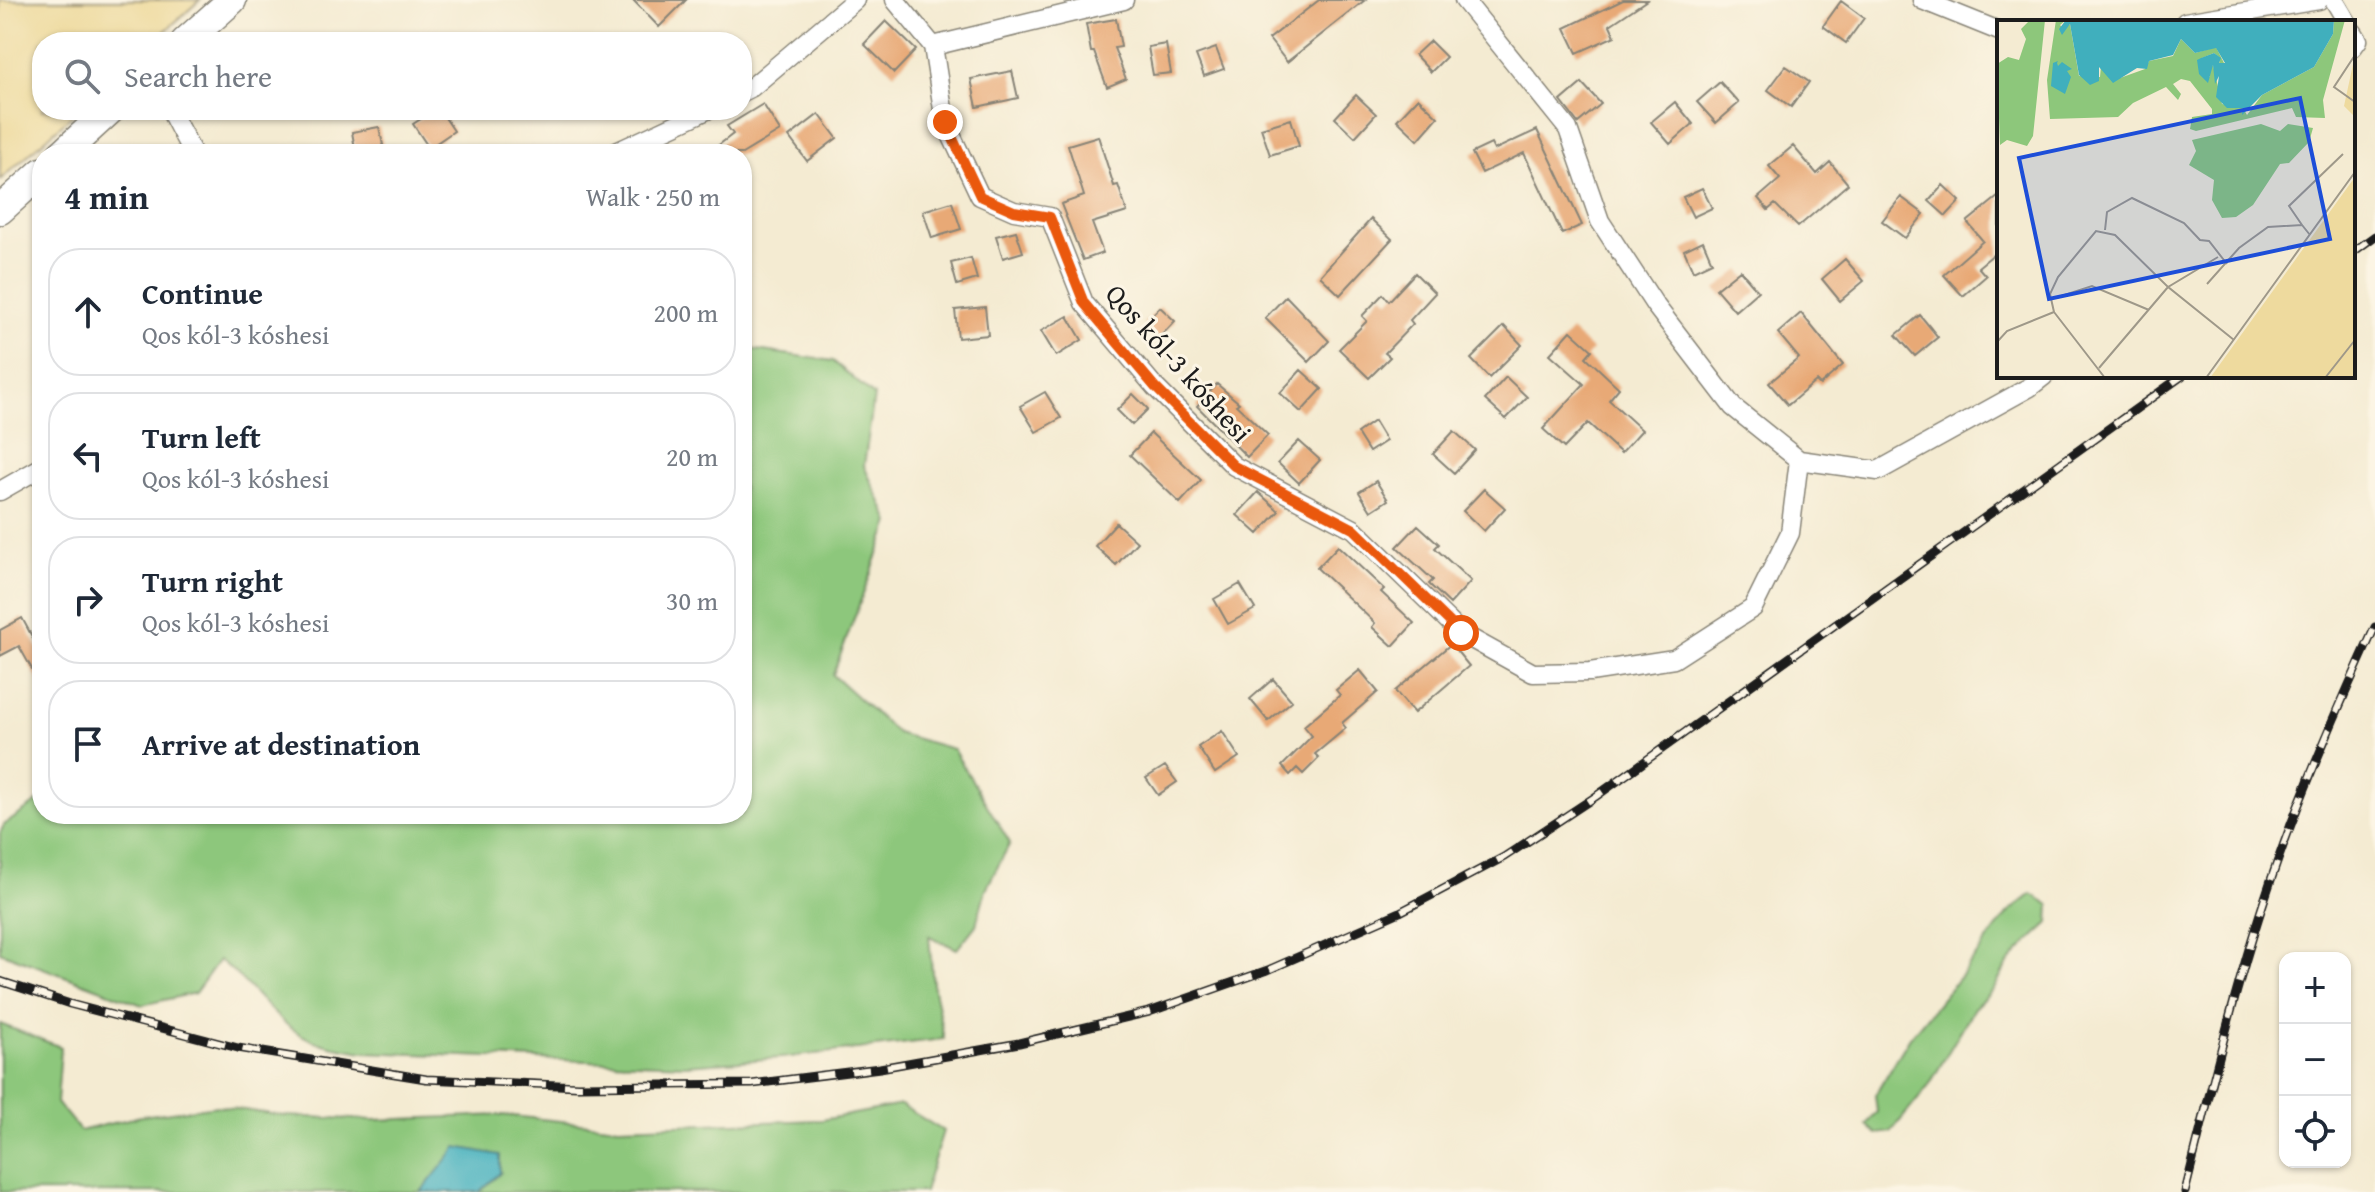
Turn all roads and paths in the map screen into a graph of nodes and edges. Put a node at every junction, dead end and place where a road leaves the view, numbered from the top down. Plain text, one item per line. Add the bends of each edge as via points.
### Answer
1 (232, 0) edge
2 (855, 0) edge
3 (895, 0) edge
4 (1124, 0) edge
5 (1464, 0) edge
6 (1922, 0) edge
7 (2319, 0) edge
8 (2334, 0) edge
9 (2197, 20) edge
10 (2346, 20) edge
11 (1997, 30) edge
12 (196, 32) edge
13 (933, 46) junction
14 (752, 87) edge
15 (99, 120) edge
16 (175, 120) edge
17 (685, 120) edge
18 (73, 144) edge
19 (188, 144) edge
20 (634, 144) edge
21 (32, 181) edge
22 (0, 210) edge
23 (2041, 378) edge
24 (1799, 460) junction
25 (32, 473) edge
26 (0, 491) edge

1 - 12 main road
2 - 14 street
3 - 13 street
4 - 13 street
5 - 24 street via 1568,129 1600,221 1655,305 1733,407
6 - 11 street
7 - 9 street
8 - 10 street
13 - 24 street, Qos kól-3 kóshesi via 945,122 980,196 1014,211 1050,217 1084,303 1155,387 1234,466 1354,529 1461,633 1533,673 1590,672 1674,659 1753,608 1790,533
15 - 18 main road
16 - 19 street
17 - 20 street
21 - 22 main road
23 - 24 street via 1878,471
25 - 26 street

